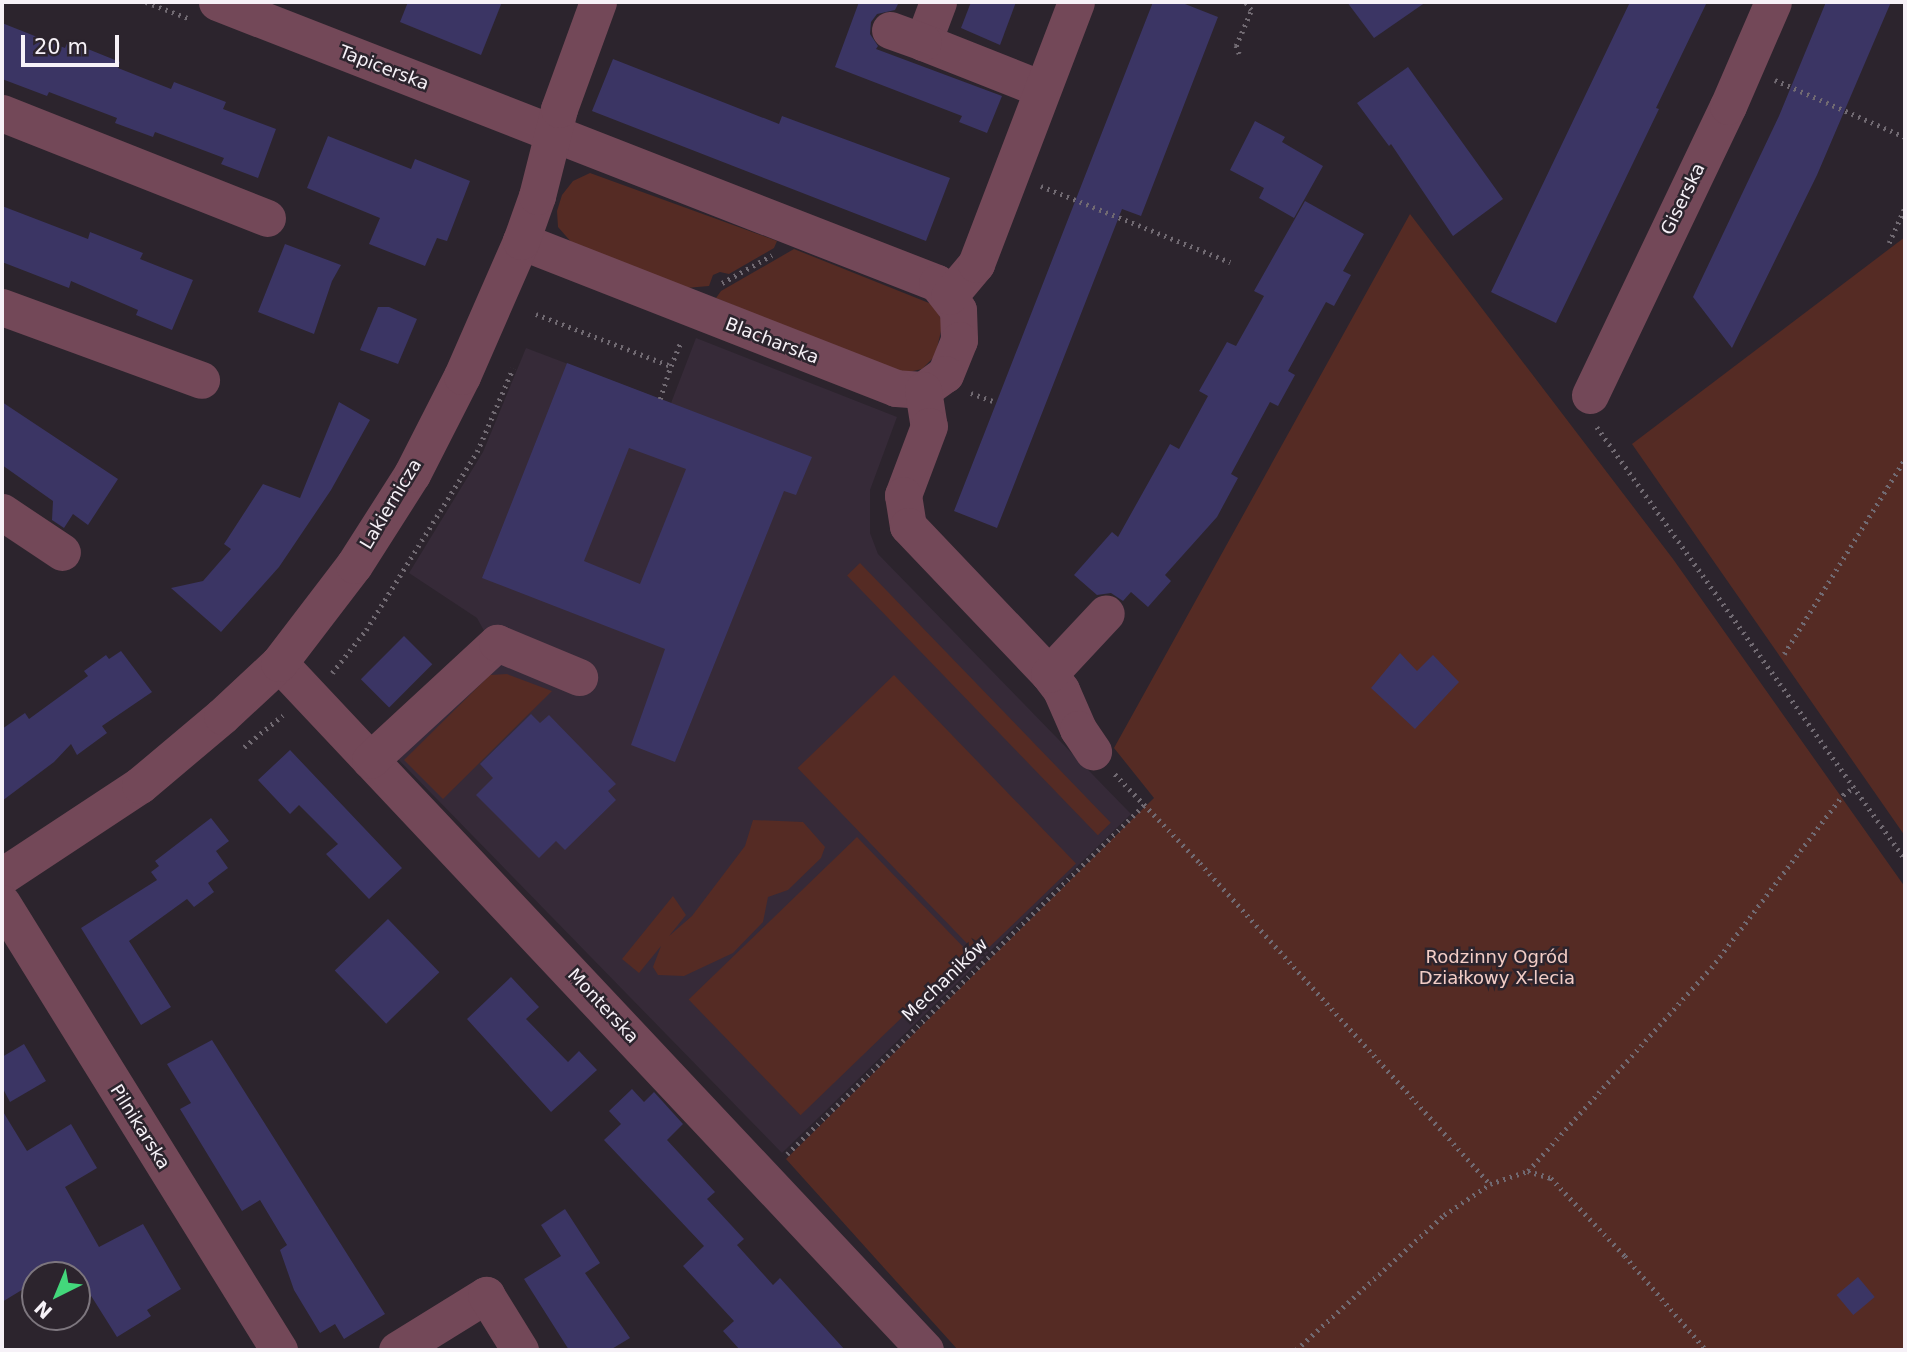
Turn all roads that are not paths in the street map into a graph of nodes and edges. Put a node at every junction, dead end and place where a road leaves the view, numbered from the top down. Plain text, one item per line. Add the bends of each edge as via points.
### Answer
1 (217, 2) edge
2 (598, 2) edge
3 (938, 2) edge
4 (1076, 2) edge
5 (1773, 2) edge
6 (1042, 89) junction
7 (2, 113) edge
8 (551, 134) junction
9 (267, 218) dead end
10 (521, 241) junction
11 (949, 296) junction
12 (2, 307) edge
13 (201, 380) dead end
14 (923, 390) junction
15 (1592, 410) road end
16 (2, 512) edge
17 (62, 552) dead end
18 (1106, 613) dead end
19 (279, 663) junction
20 (1049, 674) junction
21 (579, 677) dead end
22 (1093, 751) dead end
23 (370, 760) junction
24 (2, 876) edge
25 (2, 903) edge
26 (279, 1350) edge
27 (397, 1350) edge
28 (520, 1350) edge
29 (925, 1350) edge

1 - 8 street, Tapicerska
2 - 8 street, Lakiernicza
3 - 6 street via 906,36
4 - 6 street
5 - 15 street, Giserska
6 - 11 street via 976,264
7 - 9 street
8 - 10 street, Lakiernicza
8 - 11 street via 937,284
10 - 14 street, Blacharska via 820,360 896,388
10 - 19 street, Lakiernicza via 462,376 412,474 354,565
11 - 14 street via 958,310 959,340 945,374
12 - 13 street
14 - 20 street via 929,426 903,495 908,526
16 - 17 street
18 - 20 street
19 - 23 street, Monterska
19 - 24 street, Lakiernicza via 140,785
20 - 22 street
21 - 23 street via 497,643
23 - 29 street, Monterska
25 - 26 street, Pilnikarska
27 - 28 street via 486,1295

